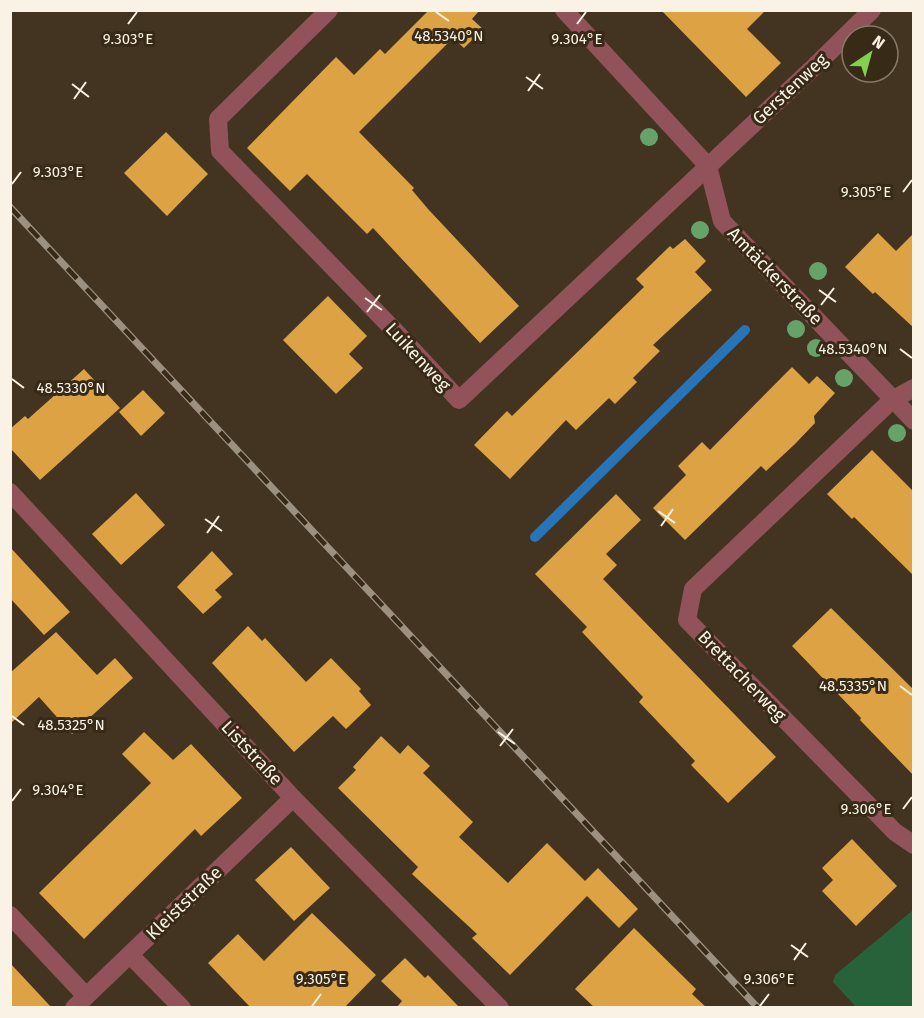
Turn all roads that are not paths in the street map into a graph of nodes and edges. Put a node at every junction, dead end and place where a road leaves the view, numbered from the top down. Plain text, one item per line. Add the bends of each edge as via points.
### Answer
1 (329, 10) edge
2 (564, 10) edge
3 (872, 10) edge
4 (708, 166) junction
5 (914, 388) edge
6 (892, 400) junction
7 (914, 421) edge
8 (10, 492) edge
9 (293, 798) junction
10 (914, 845) edge
11 (10, 915) edge
12 (130, 955) junction
13 (80, 1002) edge
14 (182, 1008) edge
15 (500, 1008) edge

1 - 4 street, Luikenweg via 218,119 220,151 459,400
2 - 4 street, Amtäckerstraße
3 - 4 street, Gerstenweg
4 - 6 street, Amtäckerstraße via 722,221
5 - 6 street
6 - 7 street, Amtäckerstraße
6 - 10 street, Brettacherweg via 693,589 687,620 889,826
8 - 9 street, Liststraße
9 - 12 street, Kleiststraße
9 - 15 street, Liststraße
11 - 13 street
12 - 13 street, Kleiststraße
12 - 14 street

